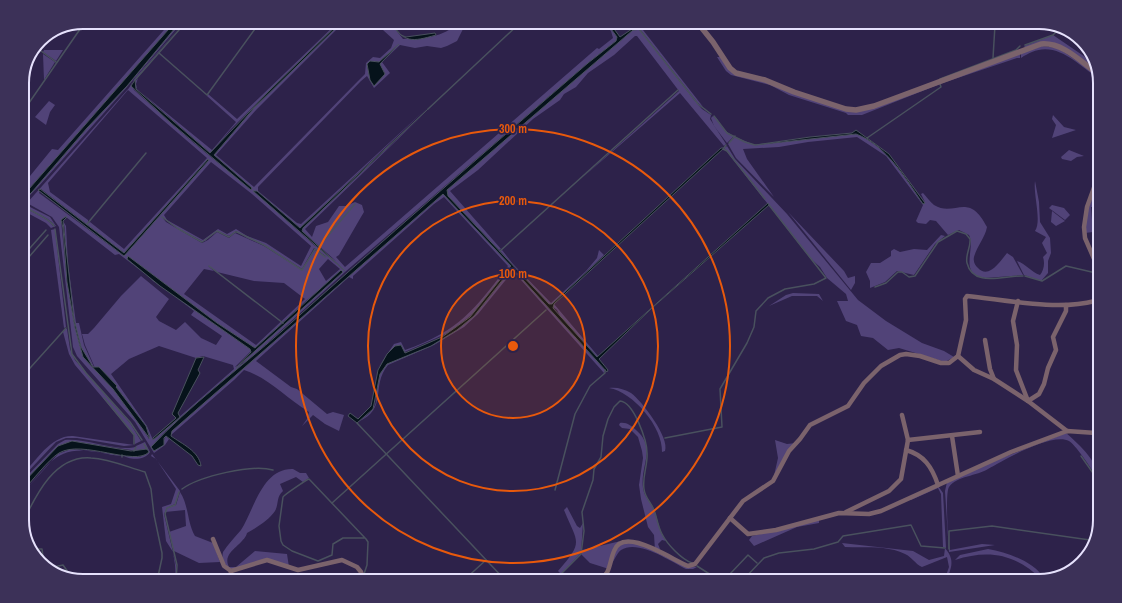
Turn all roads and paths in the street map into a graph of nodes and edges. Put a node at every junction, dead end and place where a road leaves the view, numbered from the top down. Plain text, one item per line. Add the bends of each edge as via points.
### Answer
1 (703, 29) edge
2 (1091, 69) edge
3 (1093, 190) edge
4 (1093, 256) edge
5 (1018, 301) junction
6 (1093, 301) edge
7 (1066, 304) junction
8 (985, 340) dead end
9 (958, 356) junction
10 (994, 379) junction
11 (1028, 401) junction
12 (902, 415) dead end
13 (1067, 431) junction
14 (980, 432) dead end
15 (1093, 433) edge
16 (952, 436) junction
17 (908, 440) junction
18 (906, 450) junction
19 (958, 476) junction
20 (938, 485) junction
21 (844, 513) junction
22 (730, 518) junction
23 (213, 540) dead end
24 (231, 571) junction
25 (231, 574) edge
26 (362, 574) edge
27 (606, 574) edge

1 - 2 street via 730,68 736,72 846,109 856,110 874,106 1041,44 1054,44
3 - 4 street via 1084,228 1085,238
5 - 7 street
5 - 9 street via 967,296 966,320
5 - 11 street via 1013,321 1016,370
6 - 7 street
7 - 11 street via 1066,311 1053,337 1056,350 1044,384 1039,394
8 - 10 street
9 - 10 street via 974,370
9 - 22 street via 948,363 941,363 906,354 882,366 864,383 848,406 810,424 789,451 773,481 743,501
10 - 11 street
11 - 13 street
12 - 17 street
13 - 15 street
13 - 19 street
14 - 16 street
16 - 17 street
16 - 19 street
17 - 18 street
18 - 20 street via 914,452 925,461
18 - 21 street via 902,475 897,484 889,491
19 - 20 street
20 - 21 street via 881,511 869,514
21 - 22 street via 776,530 748,534
22 - 27 street via 692,566 641,543 628,540 616,546
23 - 24 street via 224,566
24 - 25 street
24 - 26 street via 267,560 298,570 342,560 357,567

